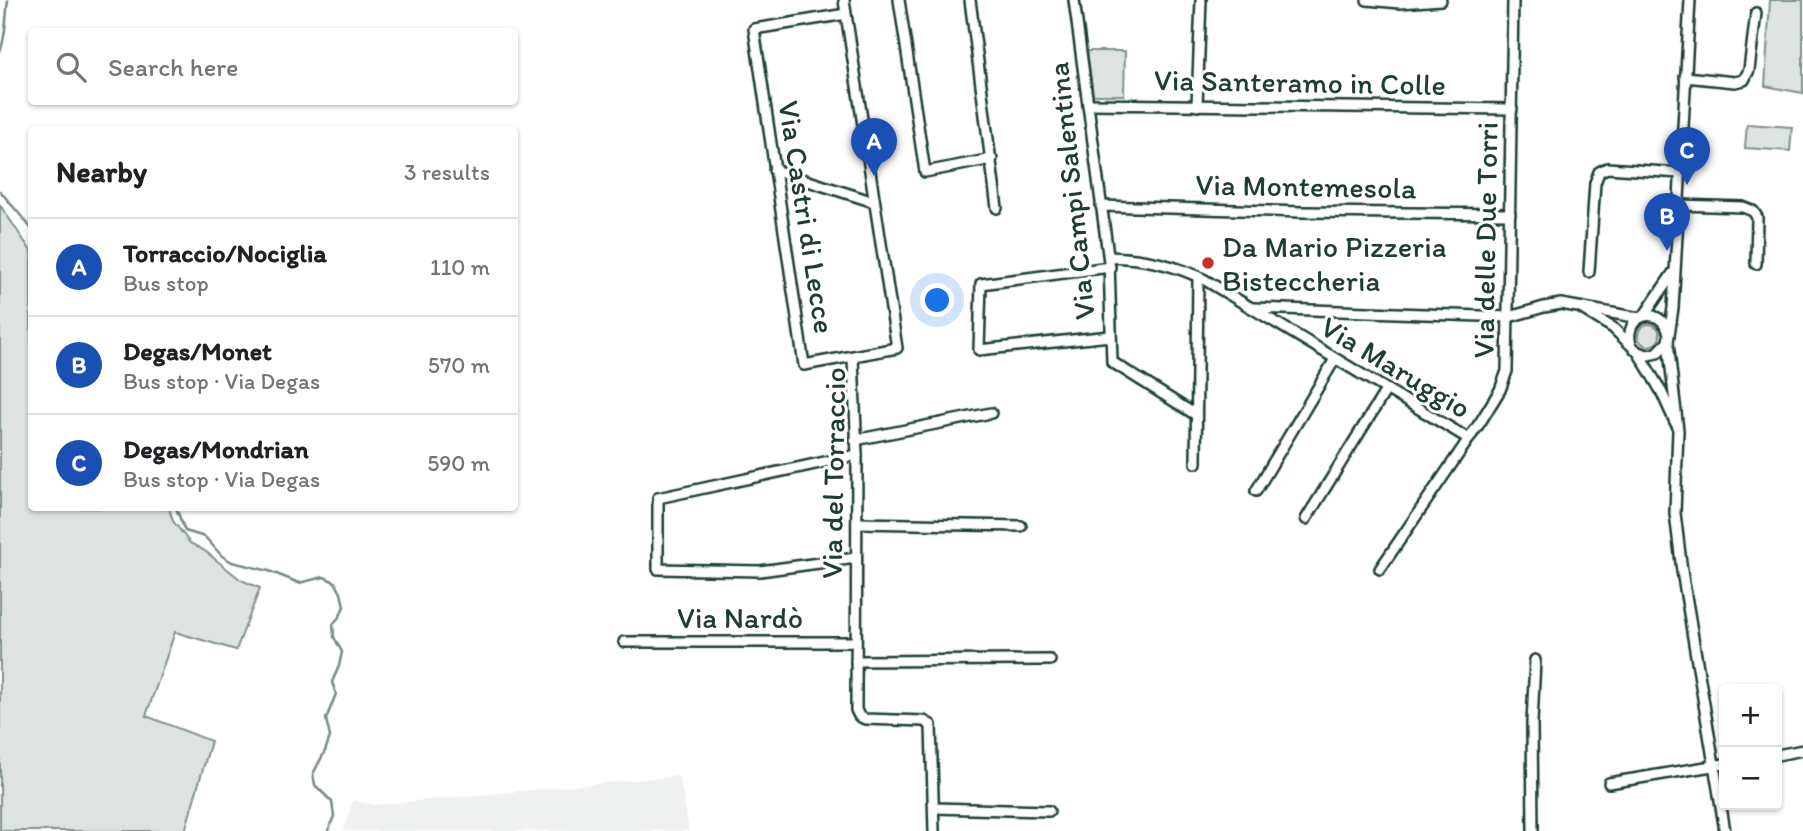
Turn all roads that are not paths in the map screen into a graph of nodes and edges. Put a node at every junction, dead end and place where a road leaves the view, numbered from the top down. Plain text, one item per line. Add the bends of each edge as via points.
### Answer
1 (844, 0) edge
2 (899, 0) edge
3 (970, 0) edge
4 (1074, 0) edge
5 (1201, 0) edge
6 (1367, 0) edge
7 (1441, 0) edge
8 (1513, 0) edge
9 (1690, 0) edge
10 (1756, 13) dead end
11 (846, 14) junction
12 (1685, 77) junction
13 (1088, 104) junction
14 (1197, 106) junction
15 (1512, 109) junction
16 (992, 159) junction
17 (774, 170) junction
18 (1680, 173) junction
19 (874, 202) junction
20 (1678, 205) junction
21 (1101, 206) junction
22 (997, 208) dead end
23 (1510, 214) junction
24 (1109, 262) junction
25 (1755, 264) dead end
26 (1589, 272) dead end
27 (1674, 272) junction
28 (1198, 277) junction
29 (1251, 308) junction
30 (1582, 309) junction
31 (1509, 317) junction
32 (1642, 317) junction
33 (1110, 336) junction
34 (1668, 338) junction
35 (1635, 349) junction
36 (853, 357) junction
37 (1335, 359) junction
38 (1386, 390) junction
39 (991, 413) dead end
40 (1196, 415) junction
41 (1678, 430) junction
42 (1469, 439) junction
43 (855, 440) junction
44 (857, 455) junction
45 (1196, 463) dead end
46 (1256, 491) dead end
47 (1306, 519) dead end
48 (857, 523) junction
49 (1021, 526) dead end
50 (856, 558) junction
51 (1380, 569) dead end
52 (624, 642) dead end
53 (855, 642) junction
54 (1050, 660) dead end
55 (1535, 660) dead end
56 (856, 662) junction
57 (1803, 750) edge
58 (1782, 754) edge
59 (1719, 765) edge
60 (1713, 766) junction
61 (1609, 783) dead end
62 (934, 808) junction
63 (1049, 811) dead end
64 (934, 831) edge
65 (1532, 831) edge
66 (1726, 831) edge

1 - 11 street, Via del Torraccio
2 - 16 street via 925,172
3 - 16 street
4 - 13 street, Via Campi Salentina
5 - 14 street
6 - 7 street
8 - 15 street, Via delle Due Torri
9 - 12 street
10 - 12 street via 1744,80
11 - 17 street, Via Castri di Lecce via 754,29
11 - 19 street, Via del Torraccio
12 - 18 street
13 - 14 street, Via Santeramo in Colle
13 - 21 street, Via Campi Salentina
14 - 15 street, Via Santeramo in Colle
15 - 23 street, Via delle Due Torri
16 - 22 street
17 - 19 street
17 - 36 street, Via Castri di Lecce via 804,365
18 - 20 street
18 - 26 street via 1608,168 1599,172
19 - 36 street, Via del Torraccio via 897,348
20 - 25 street via 1753,211 1757,217
20 - 27 street
21 - 23 street, Via Montemesola
21 - 24 street, Via Campi Salentina
23 - 31 street, Via delle Due Torri
24 - 28 street, Via Maruggio via 1151,260
24 - 33 street, Via Campi Salentina
24 - 33 street, Via Maruggio via 981,284 979,350
27 - 32 street
27 - 34 street
28 - 29 street, Via Maruggio
28 - 40 street
29 - 31 street
29 - 37 street, Via Maruggio
30 - 31 street via 1555,305
30 - 32 street
30 - 35 street via 1613,328
31 - 42 street, Via delle Due Torri via 1506,378
32 - 34 street via 1661,320
32 - 35 street via 1630,331
33 - 40 street, Via Campi Salentina via 1112,362
34 - 35 street via 1657,353 1648,355
34 - 41 street
35 - 41 street
36 - 43 street, Via del Torraccio
37 - 38 street, Via Maruggio
37 - 46 street
38 - 42 street, Via Maruggio
38 - 47 street
39 - 43 street
40 - 45 street
41 - 60 street via 1675,513
42 - 51 street, Via delle Due Torri
43 - 44 street, Via del Torraccio
44 - 48 street, Via del Torraccio
44 - 50 street via 659,498 658,569 760,571
48 - 49 street
48 - 50 street, Via del Torraccio
50 - 53 street, Via del Torraccio
52 - 53 street, Via Nardò
53 - 56 street, Via del Torraccio
54 - 56 street
55 - 65 street
56 - 62 street, Via del Torraccio via 859,716 924,721 933,728
57 - 58 street
59 - 60 street
60 - 61 street
60 - 66 street
62 - 63 street
62 - 64 street, Via del Torraccio

